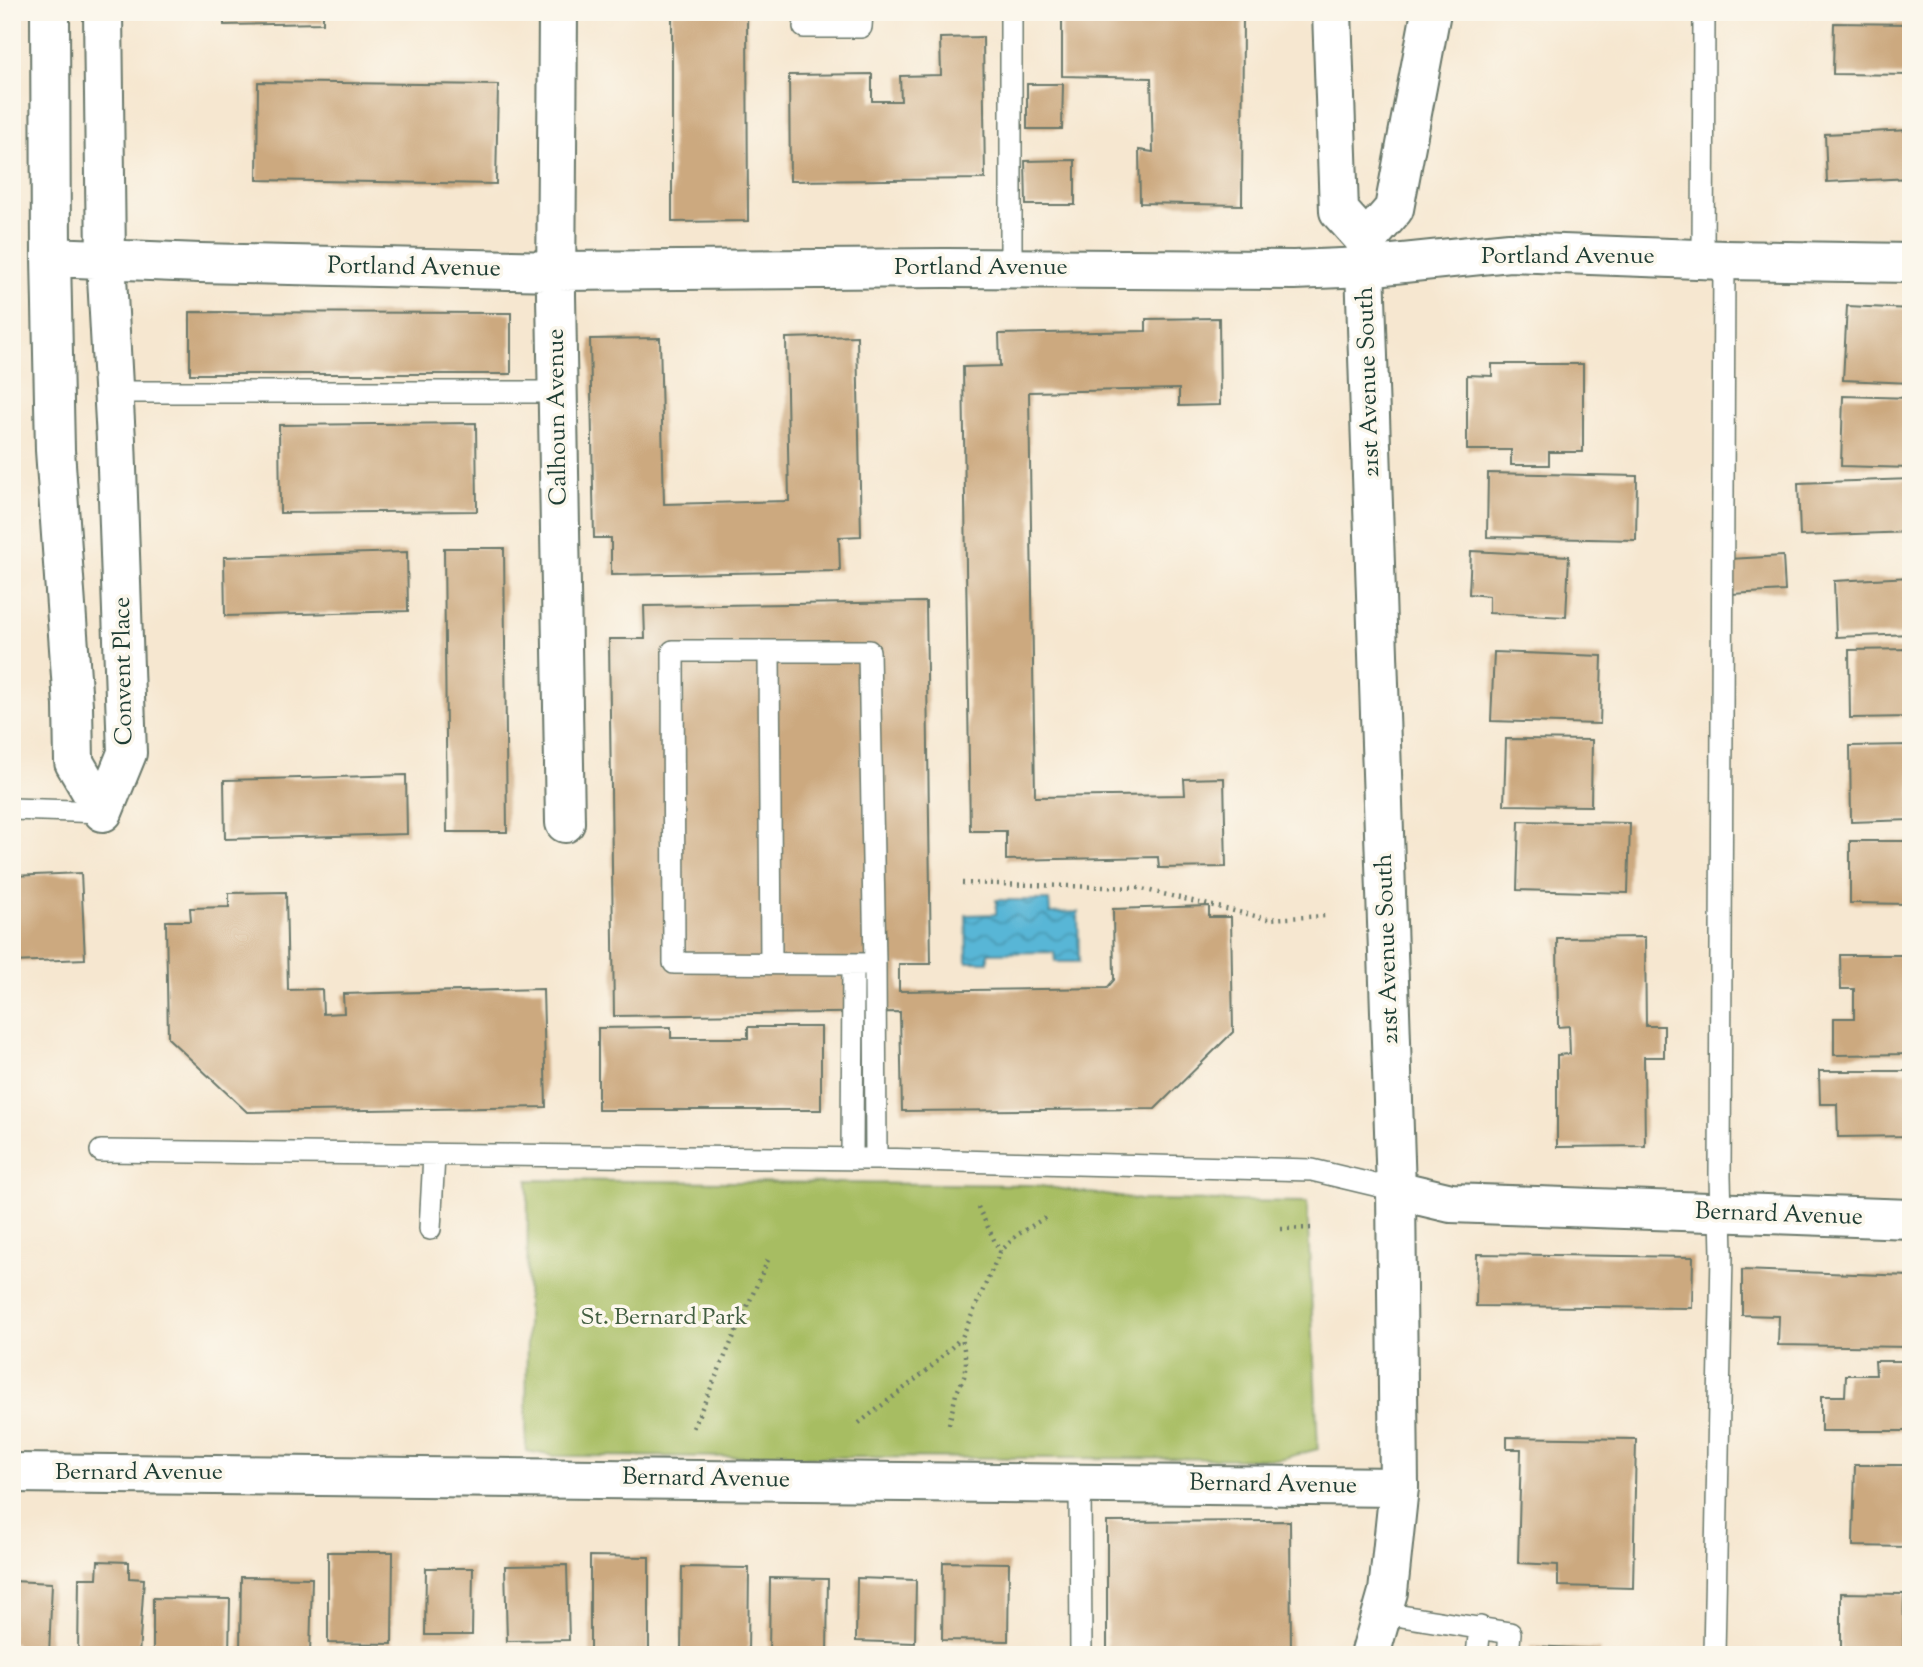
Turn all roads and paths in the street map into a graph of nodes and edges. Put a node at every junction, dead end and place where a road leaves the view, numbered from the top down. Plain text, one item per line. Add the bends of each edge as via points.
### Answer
1 (50, 12) edge
2 (103, 12) edge
3 (558, 12) edge
4 (862, 12) edge
5 (1011, 12) edge
6 (1332, 12) edge
7 (1431, 12) edge
8 (1704, 12) edge
9 (804, 27) dead end
10 (1366, 254) junction
11 (51, 257) junction
12 (106, 259) junction
13 (1714, 259) junction
14 (1911, 263) edge
15 (1011, 268) junction
16 (557, 271) junction
17 (558, 392) junction
18 (113, 393) junction
19 (769, 652) junction
20 (12, 809) edge
21 (103, 812) junction
22 (565, 822) dead end
23 (962, 883) dead end
24 (1325, 916) dead end
25 (771, 963) junction
26 (875, 964) junction
27 (853, 965) junction
28 (101, 1151) dead end
29 (434, 1156) junction
30 (852, 1159) junction
31 (876, 1159) junction
32 (1396, 1191) junction
33 (978, 1207) dead end
34 (1721, 1214) junction
35 (1046, 1217) dead end
36 (1911, 1219) edge
37 (1314, 1228) dead end
38 (430, 1229) dead end
39 (1281, 1229) dead end
40 (1000, 1252) junction
41 (768, 1260) dead end
42 (962, 1338) junction
43 (859, 1423) dead end
44 (949, 1424) dead end
45 (693, 1428) dead end
46 (12, 1473) edge
47 (1080, 1483) junction
48 (1399, 1487) junction
49 (1382, 1613) junction
50 (1480, 1628) junction
51 (1081, 1655) edge
52 (1370, 1655) edge
53 (1477, 1655) edge
54 (1508, 1655) edge
55 (1714, 1655) edge

1 - 11 street
2 - 12 street, Convent Place
3 - 16 street, Calhoun Avenue
4 - 9 lane via 861,27
5 - 15 lane
6 - 10 street via 1339,211
7 - 10 street via 1394,209
8 - 13 lane
10 - 13 street, Portland Avenue via 1509,252
10 - 15 street, Portland Avenue via 1294,270
10 - 32 street, 21st Avenue South
11 - 12 street, Portland Avenue
11 - 21 street via 55,450 74,762
12 - 16 street, Portland Avenue
12 - 18 street, Convent Place
13 - 14 street, Portland Avenue
13 - 34 lane
15 - 16 street, Portland Avenue
16 - 17 street, Calhoun Avenue
17 - 18 lane
17 - 22 street, Calhoun Avenue
18 - 21 street, Convent Place via 127,753
19 - 25 lane
19 - 25 lane via 673,651 674,963
19 - 26 lane via 869,651
20 - 21 lane
23 - 24 path via 1138,888 1268,919
25 - 27 lane
26 - 27 lane
26 - 31 lane
27 - 30 lane
28 - 29 lane
29 - 30 lane
29 - 38 lane
30 - 31 lane
31 - 32 lane via 1311,1170
32 - 34 street, Bernard Avenue via 1451,1203
32 - 48 street, 21st Avenue South
33 - 40 path
34 - 36 street, Bernard Avenue
34 - 55 lane
35 - 40 path
37 - 39 path
40 - 42 path
41 - 45 path
42 - 43 path
42 - 44 path via 964,1377
46 - 47 street, Bernard Avenue
47 - 48 street, Bernard Avenue
47 - 51 lane
48 - 49 street, 21st Avenue South
49 - 50 lane
49 - 52 street, 21st Avenue South
50 - 53 lane
50 - 54 lane via 1510,1633

